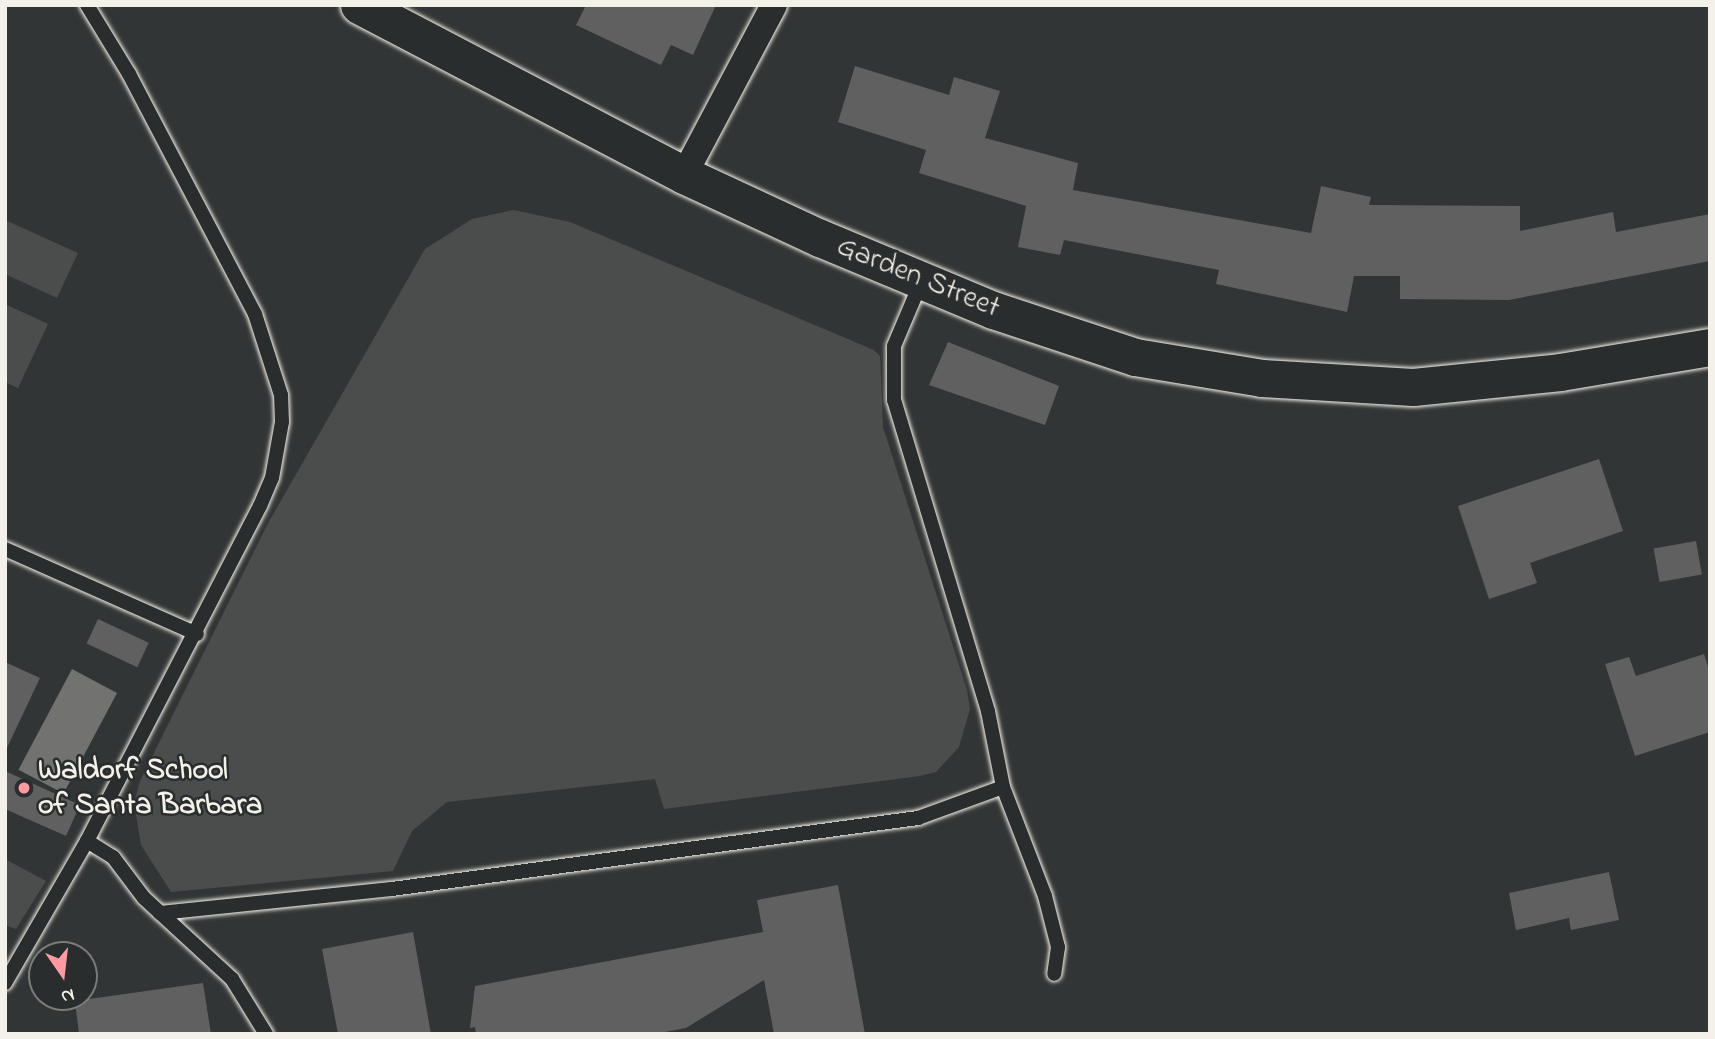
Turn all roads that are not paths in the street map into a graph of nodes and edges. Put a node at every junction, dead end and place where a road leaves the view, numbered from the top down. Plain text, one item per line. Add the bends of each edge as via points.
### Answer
1 (87, 5) edge
2 (359, 5) edge
3 (774, 5) edge
4 (684, 175) junction
5 (922, 281) junction
6 (1710, 347) edge
7 (5, 549) edge
8 (197, 634) junction
9 (1003, 787) junction
10 (87, 841) junction
11 (160, 913) junction
12 (1054, 974) dead end
13 (5, 983) edge
14 (266, 1034) edge

1 - 8 lane via 234,271 266,341 281,395 280,440 272,478
2 - 4 street, Garden Street
3 - 4 street
4 - 5 street, Garden Street
5 - 6 street, Garden Street via 1089,343 1262,378 1413,387 1524,376
5 - 9 lane via 894,346 894,400 988,711
7 - 8 lane
8 - 10 lane
9 - 11 lane via 918,818 392,889
9 - 12 lane via 1045,897 1058,947
10 - 11 lane via 113,857
10 - 13 lane
11 - 14 lane via 232,979

